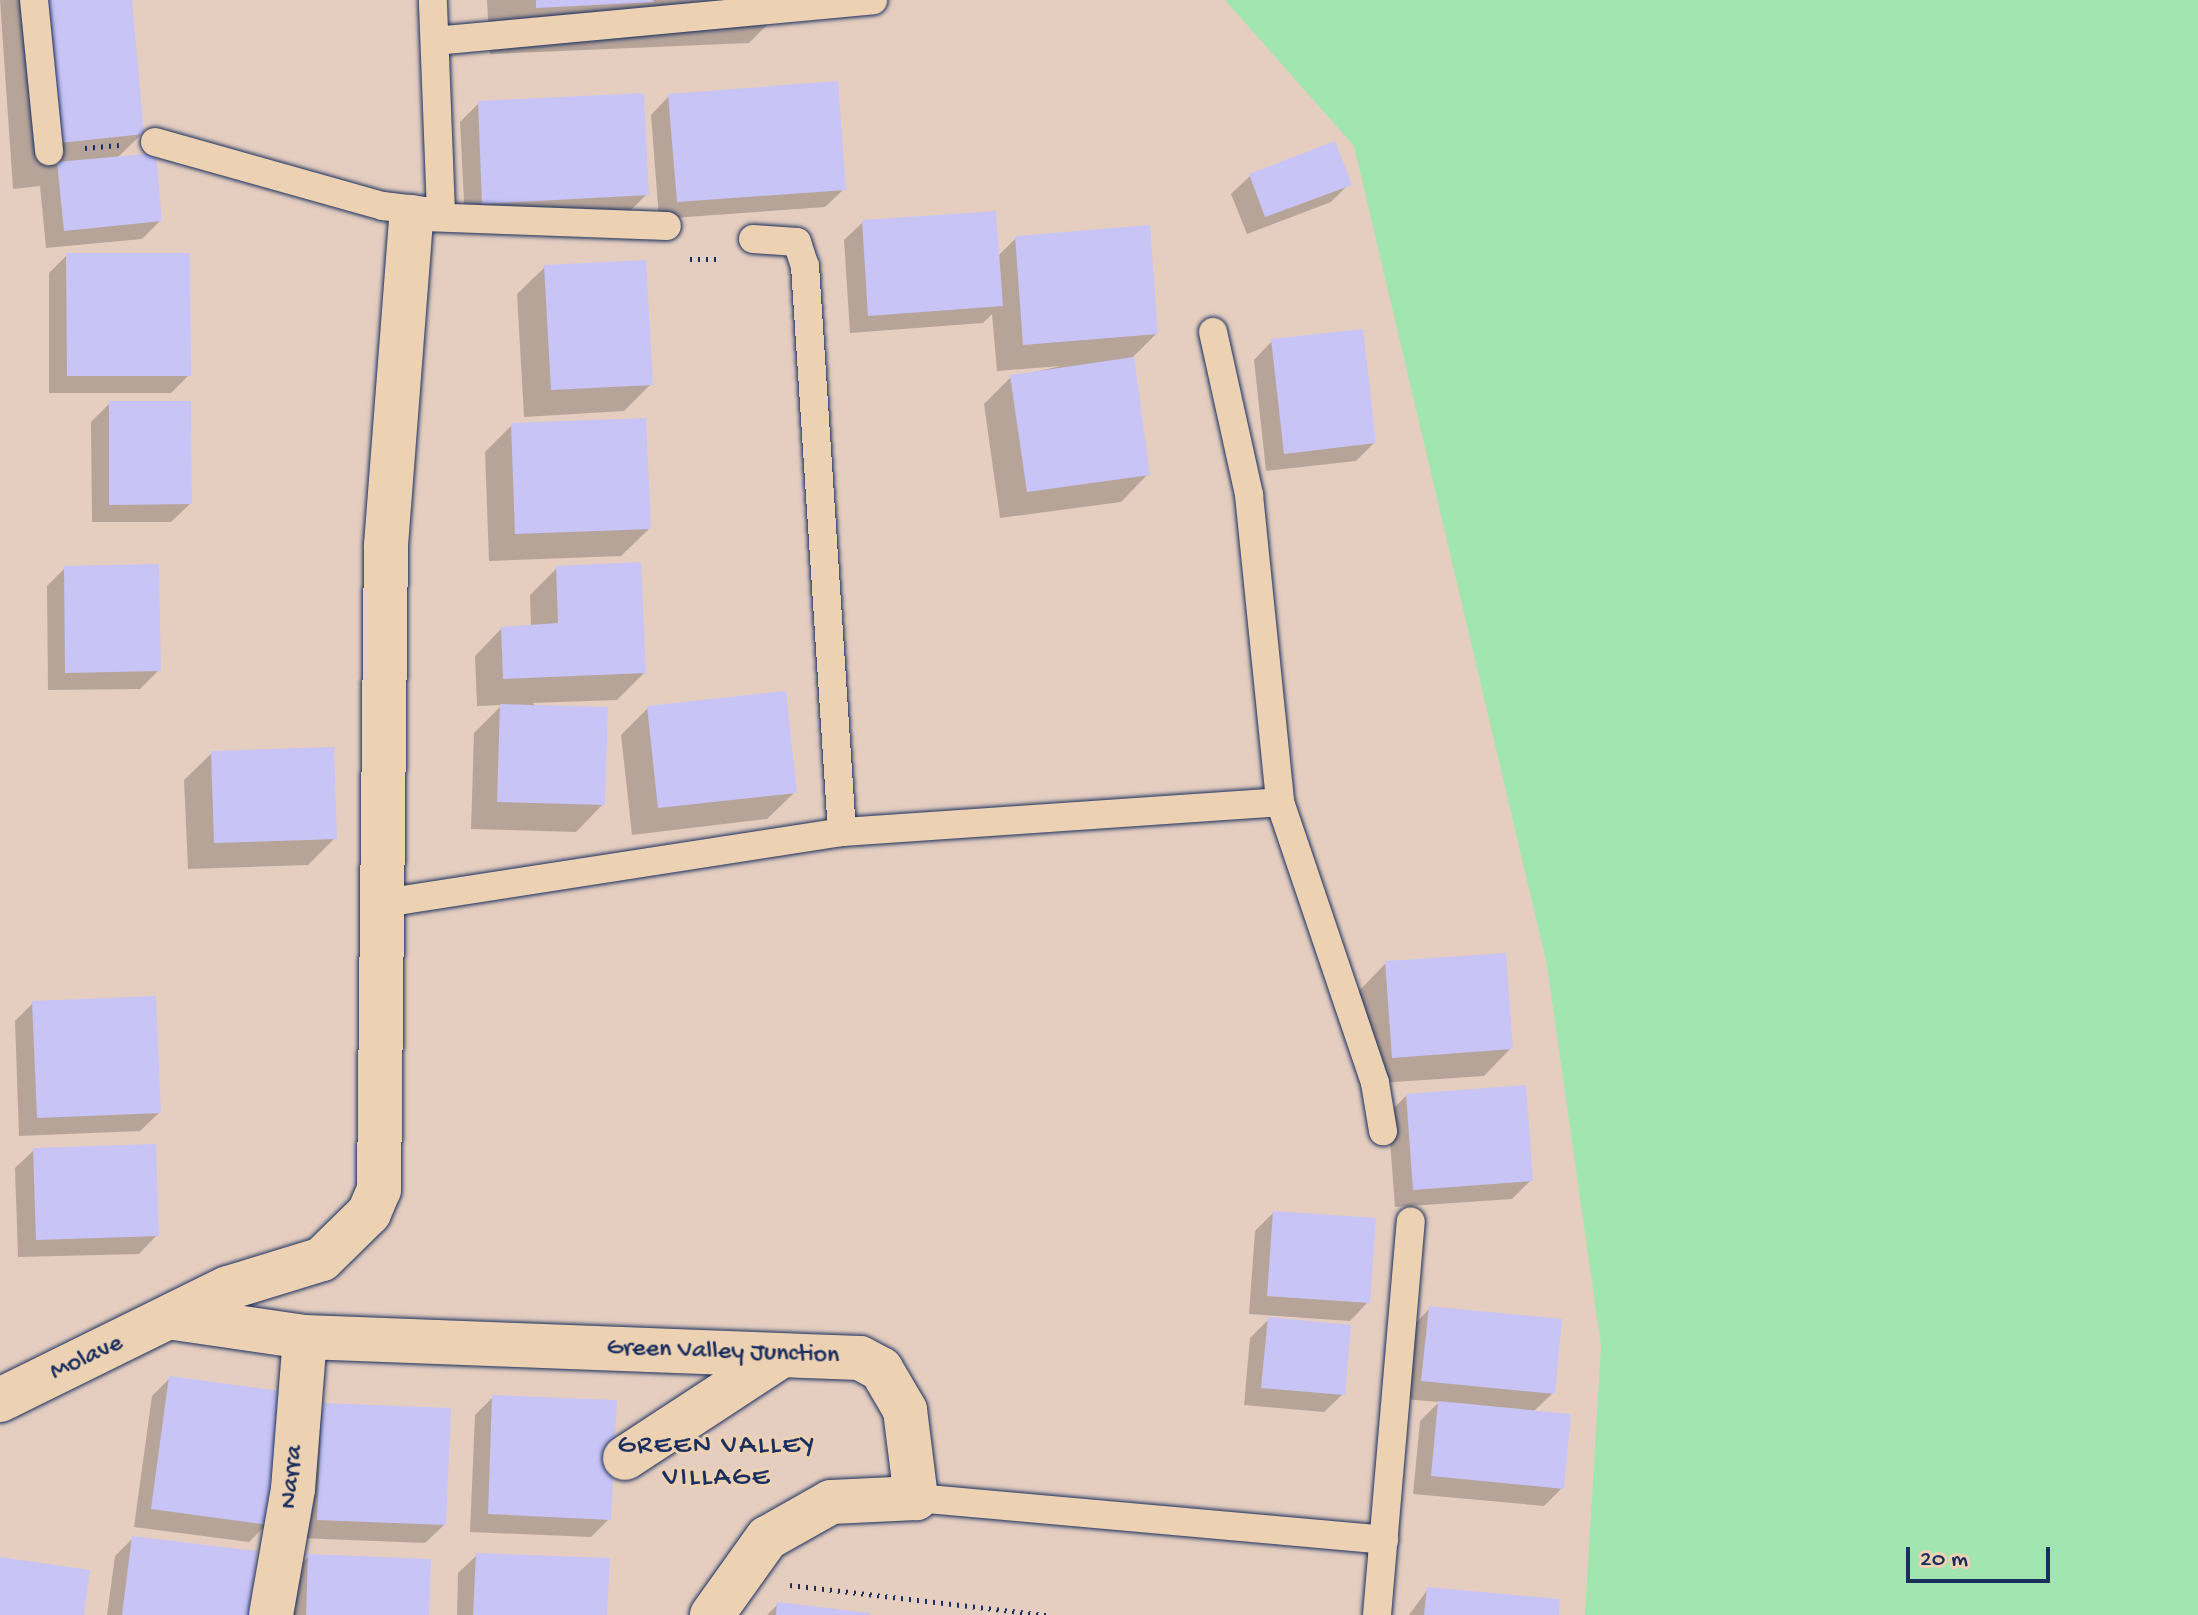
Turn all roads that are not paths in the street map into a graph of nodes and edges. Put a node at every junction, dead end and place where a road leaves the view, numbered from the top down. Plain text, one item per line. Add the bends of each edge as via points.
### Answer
1 (34, 0) edge
2 (433, 0) edge
3 (873, 0) edge
4 (435, 41) junction
5 (155, 142) road end
6 (49, 151) road end
7 (426, 215) junction
8 (667, 226) dead end
9 (753, 239) dead end
10 (1213, 332) dead end
11 (1280, 802) junction
12 (842, 832) junction
13 (384, 903) junction
14 (1383, 1131) dead end
15 (1411, 1221) dead end
16 (228, 1305) junction
17 (174, 1318) joint
18 (305, 1337) junction
19 (781, 1356) junction
20 (0, 1400) edge
21 (625, 1458) dead end
22 (916, 1498) junction
23 (1384, 1540) junction
24 (271, 1615) edge
25 (712, 1615) edge
26 (1377, 1615) edge

1 - 6 lane
2 - 4 lane
3 - 4 lane
4 - 7 lane
5 - 7 lane
7 - 8 lane
7 - 13 street via 386,545
9 - 12 lane via 797,242 805,266
10 - 11 lane via 1249,495
11 - 12 lane
11 - 14 lane via 1375,1083
12 - 13 lane
13 - 16 street via 379,1190 369,1213 322,1259
15 - 23 lane
16 - 17 street, Green Valley Junction
16 - 18 street, Green Valley Junction
17 - 20 street, Molave
18 - 19 street, Green Valley Junction
18 - 24 street, Narra via 293,1489
19 - 21 street
19 - 22 street, Green Valley Junction via 860,1358 881,1369 905,1410
22 - 23 lane
22 - 25 street via 831,1502 767,1538
23 - 26 lane

